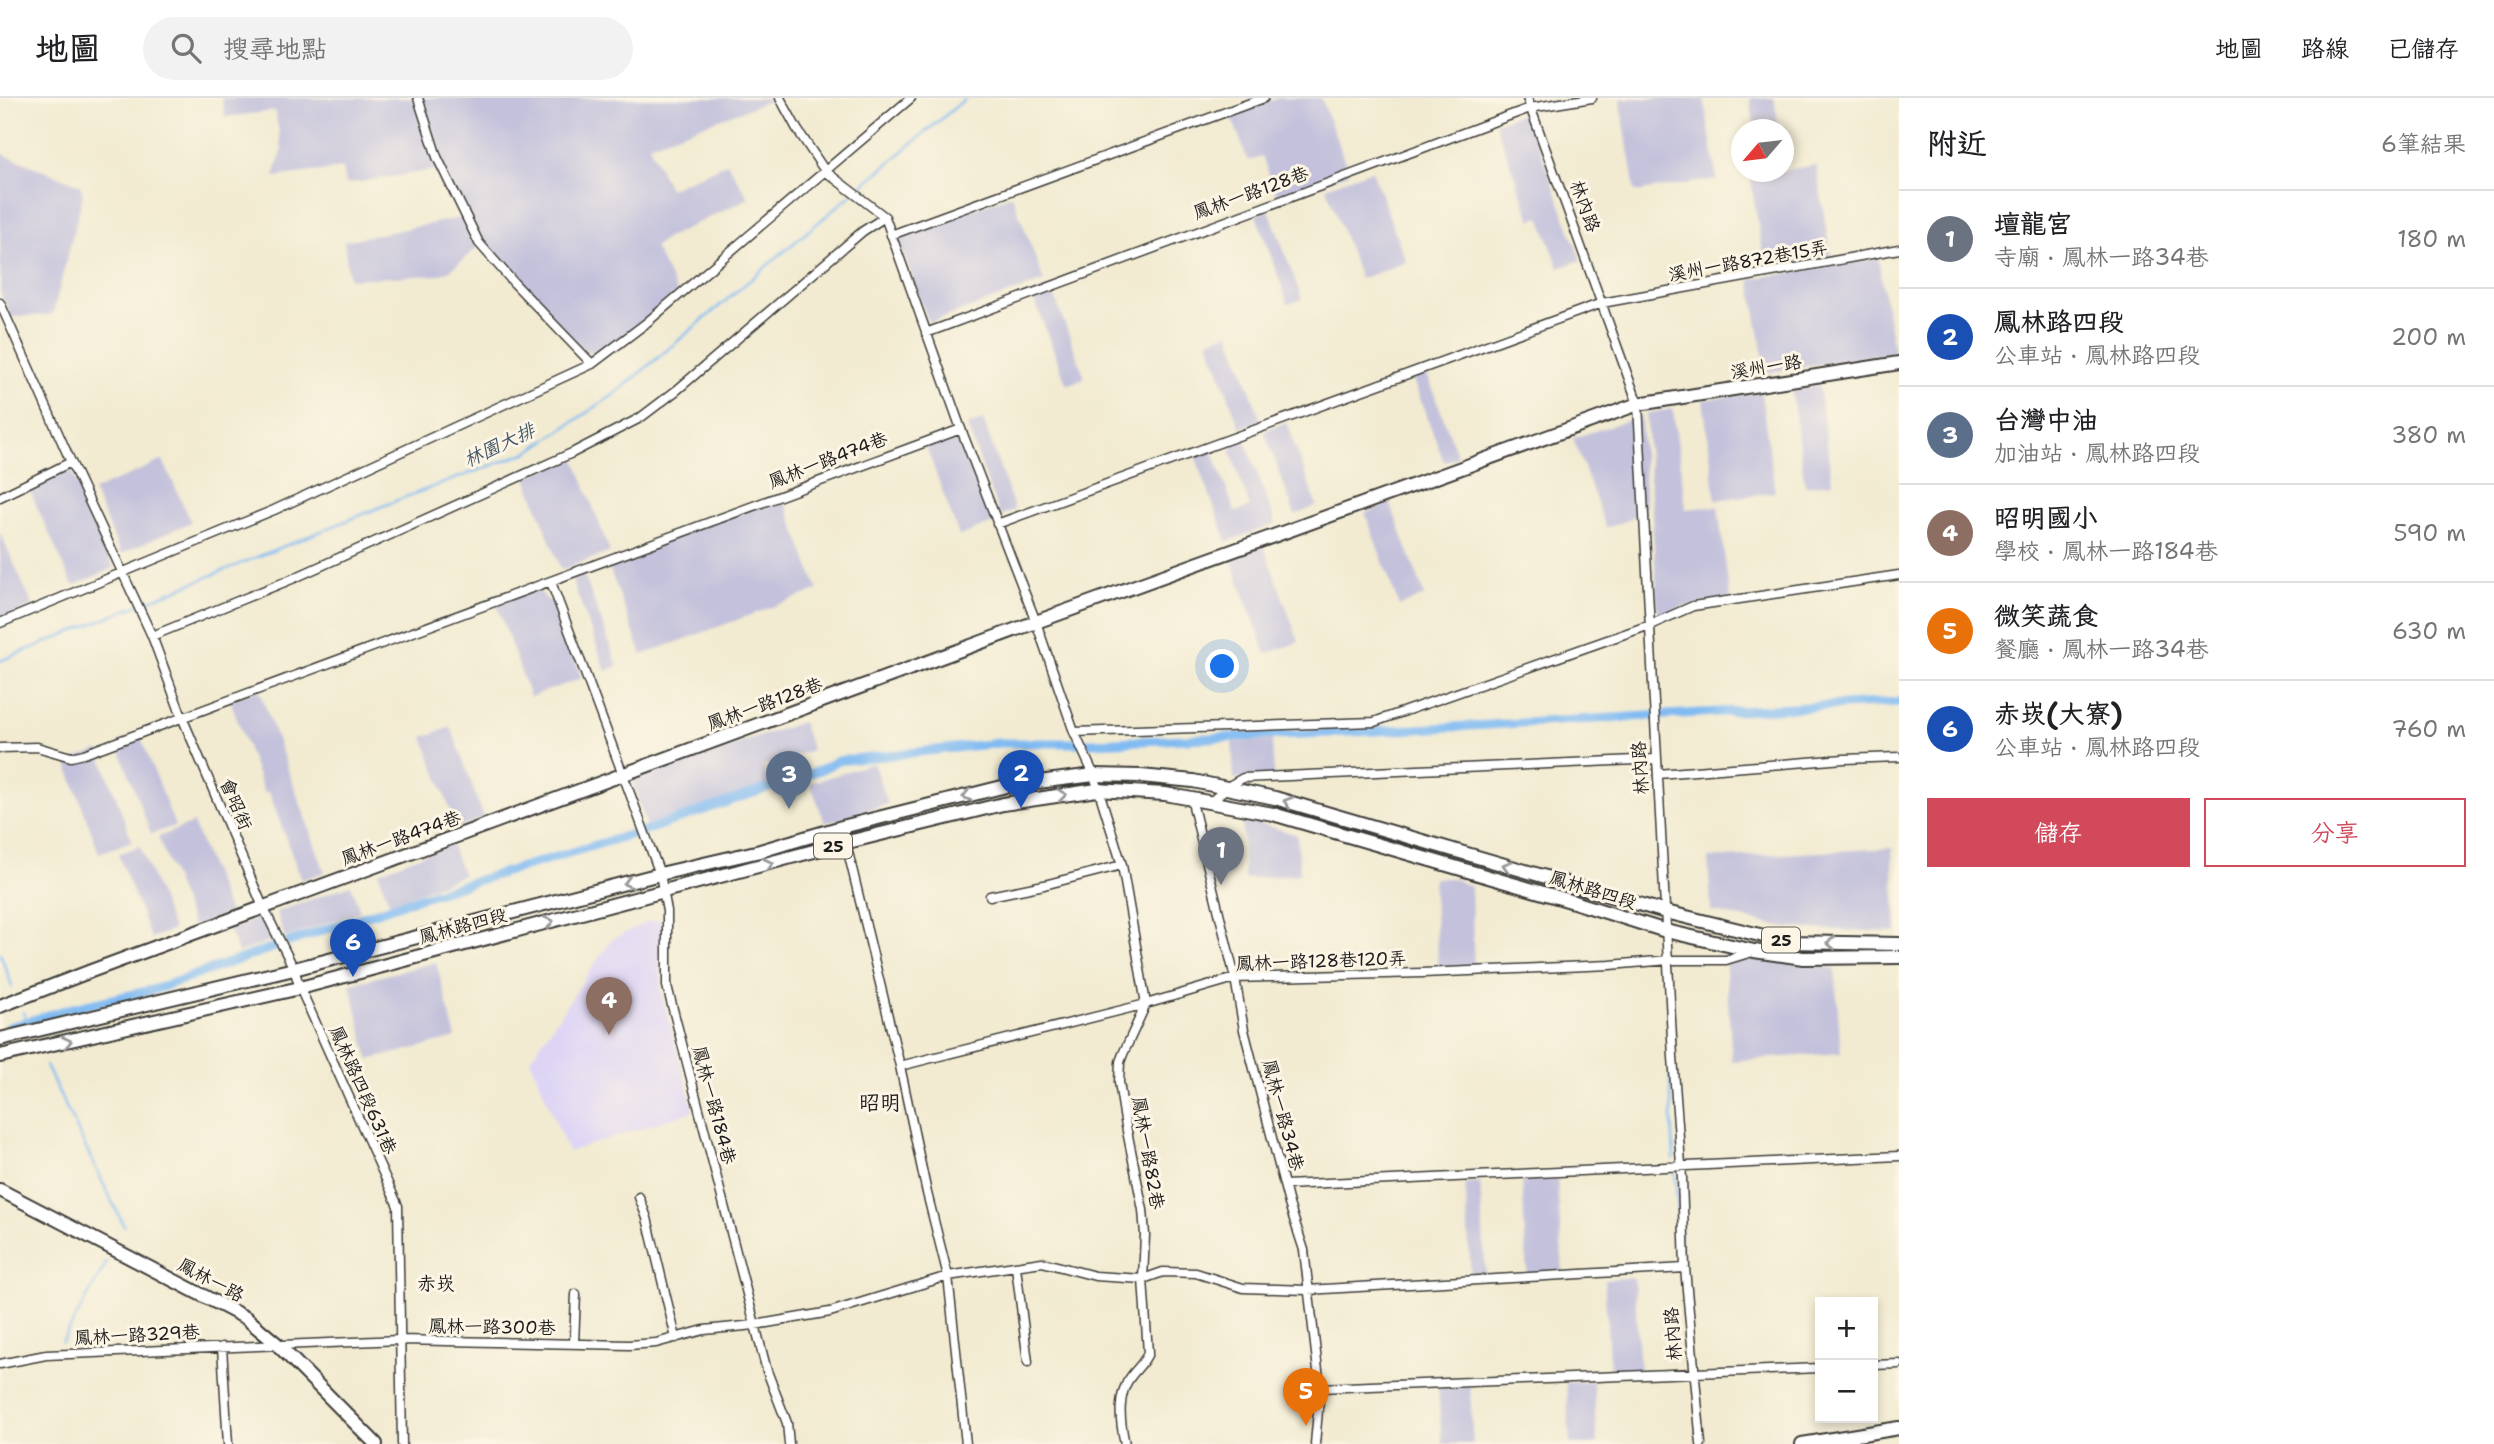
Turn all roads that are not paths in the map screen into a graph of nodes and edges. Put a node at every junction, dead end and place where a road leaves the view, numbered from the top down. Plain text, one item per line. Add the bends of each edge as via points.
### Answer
1 (418, 98) edge
2 (780, 98) edge
3 (911, 98) edge
4 (1264, 98) edge
5 (1527, 98) edge
6 (1592, 98) edge
7 (1530, 108) junction
8 (830, 173) junction
9 (883, 215) junction
10 (891, 234) junction
11 (1899, 249) edge
12 (0, 303) edge
13 (1602, 303) junction
14 (926, 333) junction
15 (1899, 363) edge
16 (592, 364) junction
17 (1638, 404) junction
18 (961, 429) junction
19 (71, 462) junction
20 (0, 497) edge
21 (997, 524) junction
22 (125, 575) junction
23 (1899, 575) edge
24 (551, 582) junction
25 (1036, 621) junction
26 (0, 623) edge
27 (1650, 625) junction
28 (151, 634) junction
29 (181, 717) junction
30 (1075, 734) junction
31 (0, 748) edge
32 (1899, 757) edge
33 (1657, 759) junction
34 (1658, 774) junction
35 (622, 775) junction
36 (1094, 775) junction
37 (1227, 787) junction
38 (1097, 790) junction
39 (1191, 798) junction
40 (1212, 802) junction
41 (842, 827) junction
42 (844, 843) junction
43 (1122, 865) junction
44 (660, 874) junction
45 (664, 891) junction
46 (990, 896) dead end
47 (263, 907) junction
48 (1666, 912) junction
49 (1666, 931) junction
50 (1899, 944) edge
51 (1754, 951) junction
52 (1899, 957) edge
53 (1669, 960) junction
54 (295, 969) junction
55 (1234, 978) junction
56 (300, 988) junction
57 (1146, 1004) junction
58 (0, 1006) edge
59 (0, 1039) edge
60 (0, 1056) edge
61 (900, 1066) junction
62 (1899, 1156) edge
63 (1681, 1166) junction
64 (1285, 1185) junction
65 (0, 1190) edge
66 (639, 1197) dead end
67 (1016, 1267) junction
68 (1685, 1268) junction
69 (948, 1276) junction
70 (1143, 1279) junction
71 (1307, 1290) junction
72 (576, 1294) dead end
73 (755, 1325) junction
74 (676, 1338) junction
75 (400, 1340) junction
76 (277, 1344) junction
77 (574, 1344) junction
78 (222, 1347) junction
79 (1028, 1362) dead end
80 (0, 1364) edge
81 (1899, 1364) edge
82 (1878, 1365) edge
83 (1815, 1368) edge
84 (1693, 1375) junction
85 (1320, 1388) junction
86 (1899, 1428) edge
87 (228, 1444) edge
88 (376, 1444) edge
89 (402, 1444) edge
90 (789, 1444) edge
91 (965, 1444) edge
92 (1125, 1444) edge
93 (1315, 1444) edge
94 (1701, 1444) edge
95 (1802, 1444) edge

1 - 16 street via 437,157 479,243
2 - 8 street
3 - 8 street
4 - 10 street
5 - 7 street, 林內路
6 - 7 street, 鳳林一路128巷
7 - 13 street, 林內路
7 - 14 street, 鳳林一路128巷
8 - 9 street
8 - 16 street
9 - 10 street
9 - 28 street via 640,418 304,573
10 - 14 street
11 - 13 street, 溪州一路872巷15弄
12 - 19 street
13 - 17 street, 林內路
13 - 21 street, 溪州一路872巷15弄
14 - 18 street
15 - 17 main road, 溪州一路
16 - 22 street
17 - 25 main road, 鳳林一路128巷
17 - 27 street, 林內路
18 - 21 street
18 - 24 street, 鳳林一路474巷
19 - 20 street
19 - 22 street
21 - 25 street
22 - 26 street
22 - 28 street, 會昭街
23 - 27 street via 1693,606
24 - 29 street, 鳳林一路474巷
24 - 35 street
25 - 30 street
25 - 35 main road, 鳳林一路128巷
27 - 30 street via 1374,722
27 - 33 street, 林內路
28 - 29 street, 會昭街
29 - 31 street, 鳳林一路474巷 via 71,757 37,747
29 - 47 street, 會昭街
30 - 36 street
32 - 34 street
33 - 34 street, 林內路
33 - 37 street via 1243,778
34 - 48 street, 林內路
35 - 44 street
35 - 47 main road, 鳳林一路474巷
36 - 37 main road, 鳳林路四段 / 25
36 - 38 street
36 -> 41 main road, 鳳林路四段 / 25 via 1006,786
37 - 40 street
48 -> 37 main road, 鳳林路四段 / 25
38 - 39 main road, 鳳林路四段 / 25
42 -> 38 main road, 鳳林路四段 / 25 via 1008,803
38 - 43 street
39 - 40 main road, 鳳林路四段 / 25
39 - 55 street, 鳳林一路34巷
40 - 49 main road, 鳳林路四段 / 25 via 1286,818
41 - 42 street
41 - 44 main road, 鳳林路四段 / 25
45 -> 42 main road, 鳳林路四段 / 25
42 - 61 street
43 - 46 street
43 - 57 street
44 - 45 street
44 -> 54 main road, 鳳林路四段 / 25
56 -> 45 main road, 鳳林路四段 / 25
45 - 73 street, 鳳林一路184巷 via 667,986
47 - 54 street, 會昭街
47 - 58 main road, 鳳林一路474巷
48 - 49 street, 林內路
50 -> 48 main road, 25 via 1788,942
49 - 51 main road, 25
49 - 53 street, 林內路
51 - 52 main road, 25 via 1802,958
51 - 53 street, 鳳林一路128巷120弄 via 1726,960
53 - 55 street, 鳳林一路128巷120弄
53 - 63 street, 林內路
54 - 56 street, 會昭街
54 - 59 main road, 鳳林路四段 / 25
55 - 57 street, 鳳林一路128巷120弄
55 - 64 street, 鳳林一路34巷
60 -> 56 main road, 鳳林路四段 / 25
56 - 75 street, 鳳林路四段631巷 via 398,1206
57 - 61 street, 鳳林一路128巷120弄
57 - 70 street, 鳳林一路82巷 via 1120,1062 1119,1082 1143,1210
61 - 69 street
62 - 63 street
63 - 64 street
63 - 68 street, 林內路
64 - 71 street, 鳳林一路34巷 via 1304,1250
65 - 76 main road, 鳳林一路 via 246,1318
66 - 74 street
67 - 69 street
67 - 70 street via 1042,1262 1095,1276
67 - 79 street
68 - 71 street
68 - 84 street, 林內路
69 - 73 street via 830,1312
69 - 91 street
70 - 71 street via 1163,1272 1196,1273 1244,1288
70 - 92 street, 鳳林一路82巷 via 1148,1353 1126,1383 1120,1419
71 - 85 street, 鳳林一路34巷
72 - 77 street, 鳳林一路300巷
73 - 74 street
73 - 90 street, 鳳林一路184巷 via 787,1423
74 - 77 street via 629,1345
75 - 76 street, 鳳林一路300巷
75 - 77 street, 鳳林一路300巷
75 - 89 street
76 - 78 street, 鳳林一路329巷
76 - 88 main road, 鳳林一路
78 - 80 street, 鳳林一路329巷 via 46,1355
78 - 87 street
81 - 82 street
83 - 84 street
84 - 85 street
84 - 94 street, 林內路
85 - 93 street, 鳳林一路34巷
86 - 95 main road

